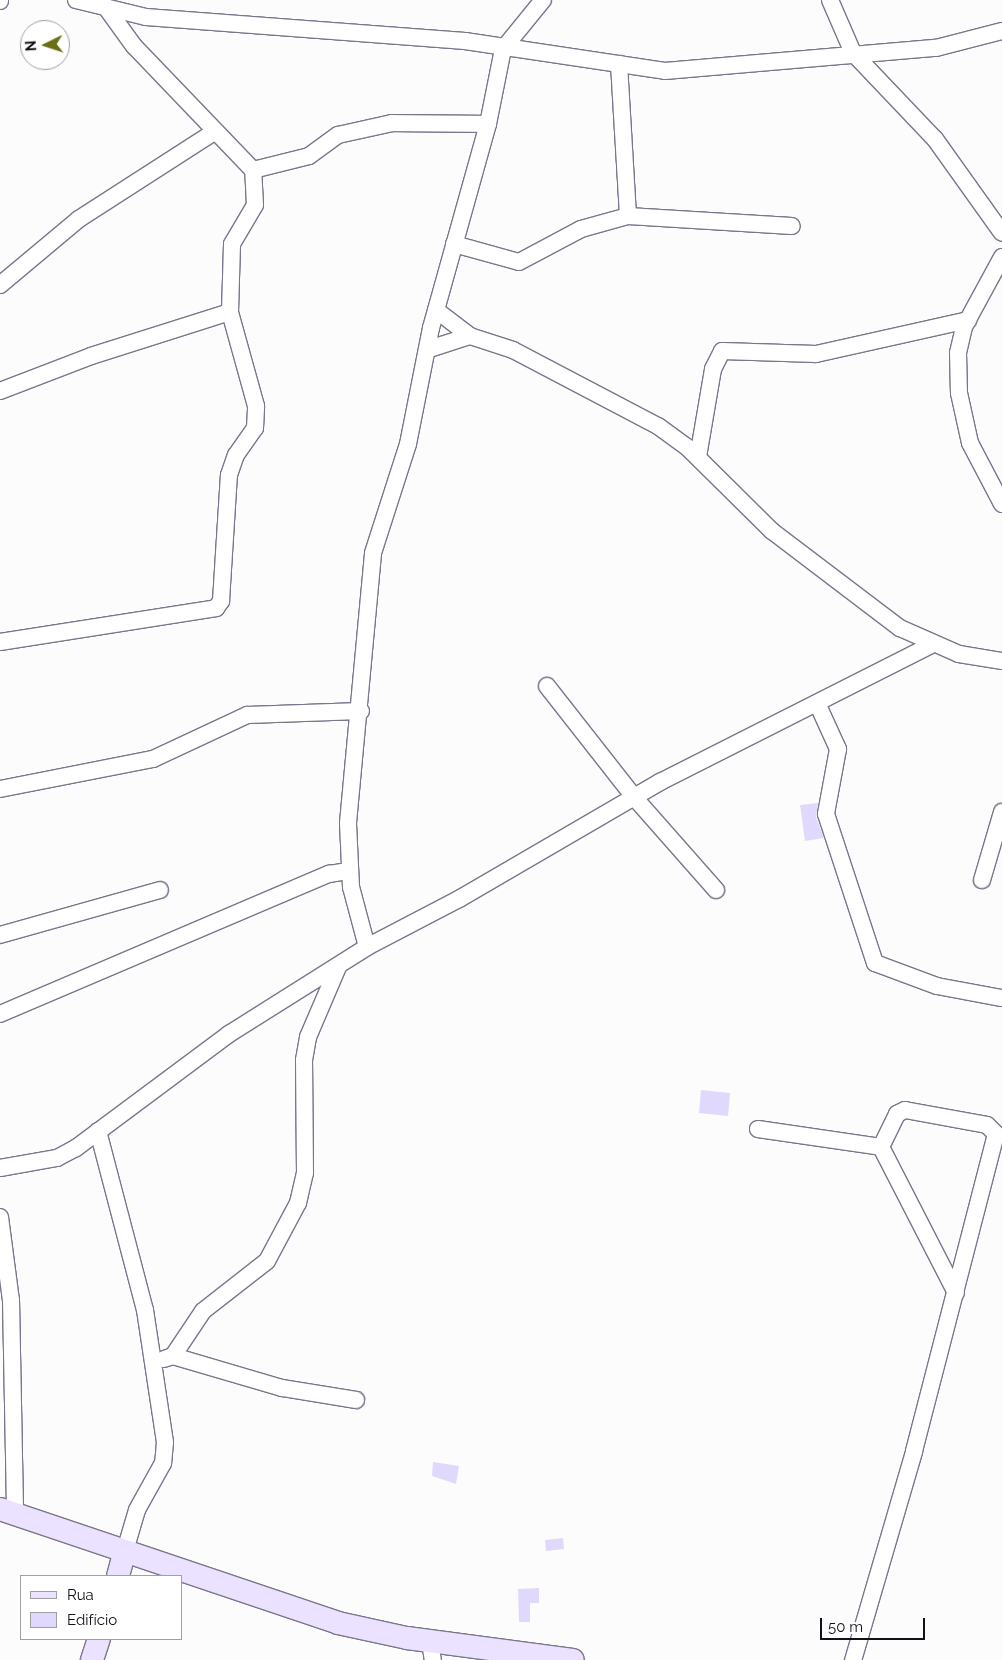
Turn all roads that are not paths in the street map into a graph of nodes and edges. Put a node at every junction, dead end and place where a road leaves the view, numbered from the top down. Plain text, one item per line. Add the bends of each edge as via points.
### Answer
1 (76, 0) edge
2 (543, 0) edge
3 (830, 0) edge
4 (105, 5) edge
5 (1002, 31) edge
6 (503, 49) junction
7 (853, 53) junction
8 (619, 64) junction
9 (488, 124) junction
10 (214, 132) junction
11 (253, 170) junction
12 (628, 216) junction
13 (792, 226) dead end
14 (1002, 233) edge
15 (454, 244) junction
16 (1002, 257) edge
17 (0, 285) edge
18 (436, 310) junction
19 (230, 312) junction
20 (968, 320) junction
21 (470, 336) junction
22 (429, 349) junction
23 (0, 391) edge
24 (698, 457) junction
25 (1002, 504) edge
26 (0, 642) edge
27 (933, 644) junction
28 (1002, 661) edge
29 (547, 686) dead end
30 (817, 703) junction
31 (361, 711) junction
32 (0, 789) edge
33 (634, 797) junction
34 (1002, 812) edge
35 (349, 871) junction
36 (982, 880) dead end
37 (160, 890) dead end
38 (716, 890) dead end
39 (0, 935) edge
40 (367, 947) junction
41 (338, 967) junction
42 (1002, 998) edge
43 (0, 1014) edge
44 (758, 1129) dead end
45 (98, 1131) junction
46 (880, 1147) junction
47 (0, 1168) edge
48 (0, 1218) edge
49 (956, 1293) junction
50 (173, 1356) junction
51 (156, 1361) junction
52 (356, 1400) dead end
53 (7, 1511) edge
54 (124, 1554) junction
55 (118, 1575) edge
56 (99, 1640) edge
57 (432, 1651) edge
58 (92, 1660) edge
59 (573, 1660) edge
60 (853, 1660) edge

1 - 4 street
2 - 6 street
3 - 7 street
4 - 6 street via 465,41
4 - 10 street
5 - 7 street via 963,44
6 - 8 street
6 - 9 street
7 - 8 street via 690,70
7 - 14 street via 935,139
8 - 12 street
9 - 11 street via 392,123 338,135 309,156
9 - 15 street
10 - 11 street
10 - 17 street via 79,219
11 - 19 street via 254,205 232,244
12 - 13 street
12 - 15 street via 581,229 519,262
15 - 18 street
16 - 20 street
18 - 21 street
18 - 22 street
19 - 23 street via 90,356
19 - 26 street via 256,406 255,428 236,455 229,475 221,601 216,608
20 - 24 street via 816,354 722,351 713,369
20 - 25 street via 958,353 959,394 970,443
21 - 22 street
21 - 24 street via 513,350 615,401
22 - 31 street via 408,444 373,553
24 - 27 street via 772,531 900,628
27 - 28 street via 959,654
27 - 30 street
29 - 33 street
30 - 33 street
30 - 42 street via 838,749 826,814 875,964 937,986
31 - 32 street via 246,715 153,759
31 - 35 street via 351,774
33 - 38 street
33 - 40 street via 459,899
34 - 36 street
35 - 40 street
35 - 43 street via 313,881
37 - 39 street
40 - 41 street
41 - 45 street via 229,1034
41 - 50 street via 304,1060 305,1164 298,1203 268,1261 203,1311
44 - 46 street
45 - 47 street via 57,1158
45 - 51 street
46 - 49 street
46 - 49 street via 889,1126 906,1110 988,1125 996,1134
48 - 53 street via 11,1300
49 - 60 street
50 - 51 street
50 - 52 street via 282,1388
51 - 54 street via 165,1453 137,1510
53 - 54 street
54 - 55 street
54 - 57 street
56 - 58 street
57 - 59 street

